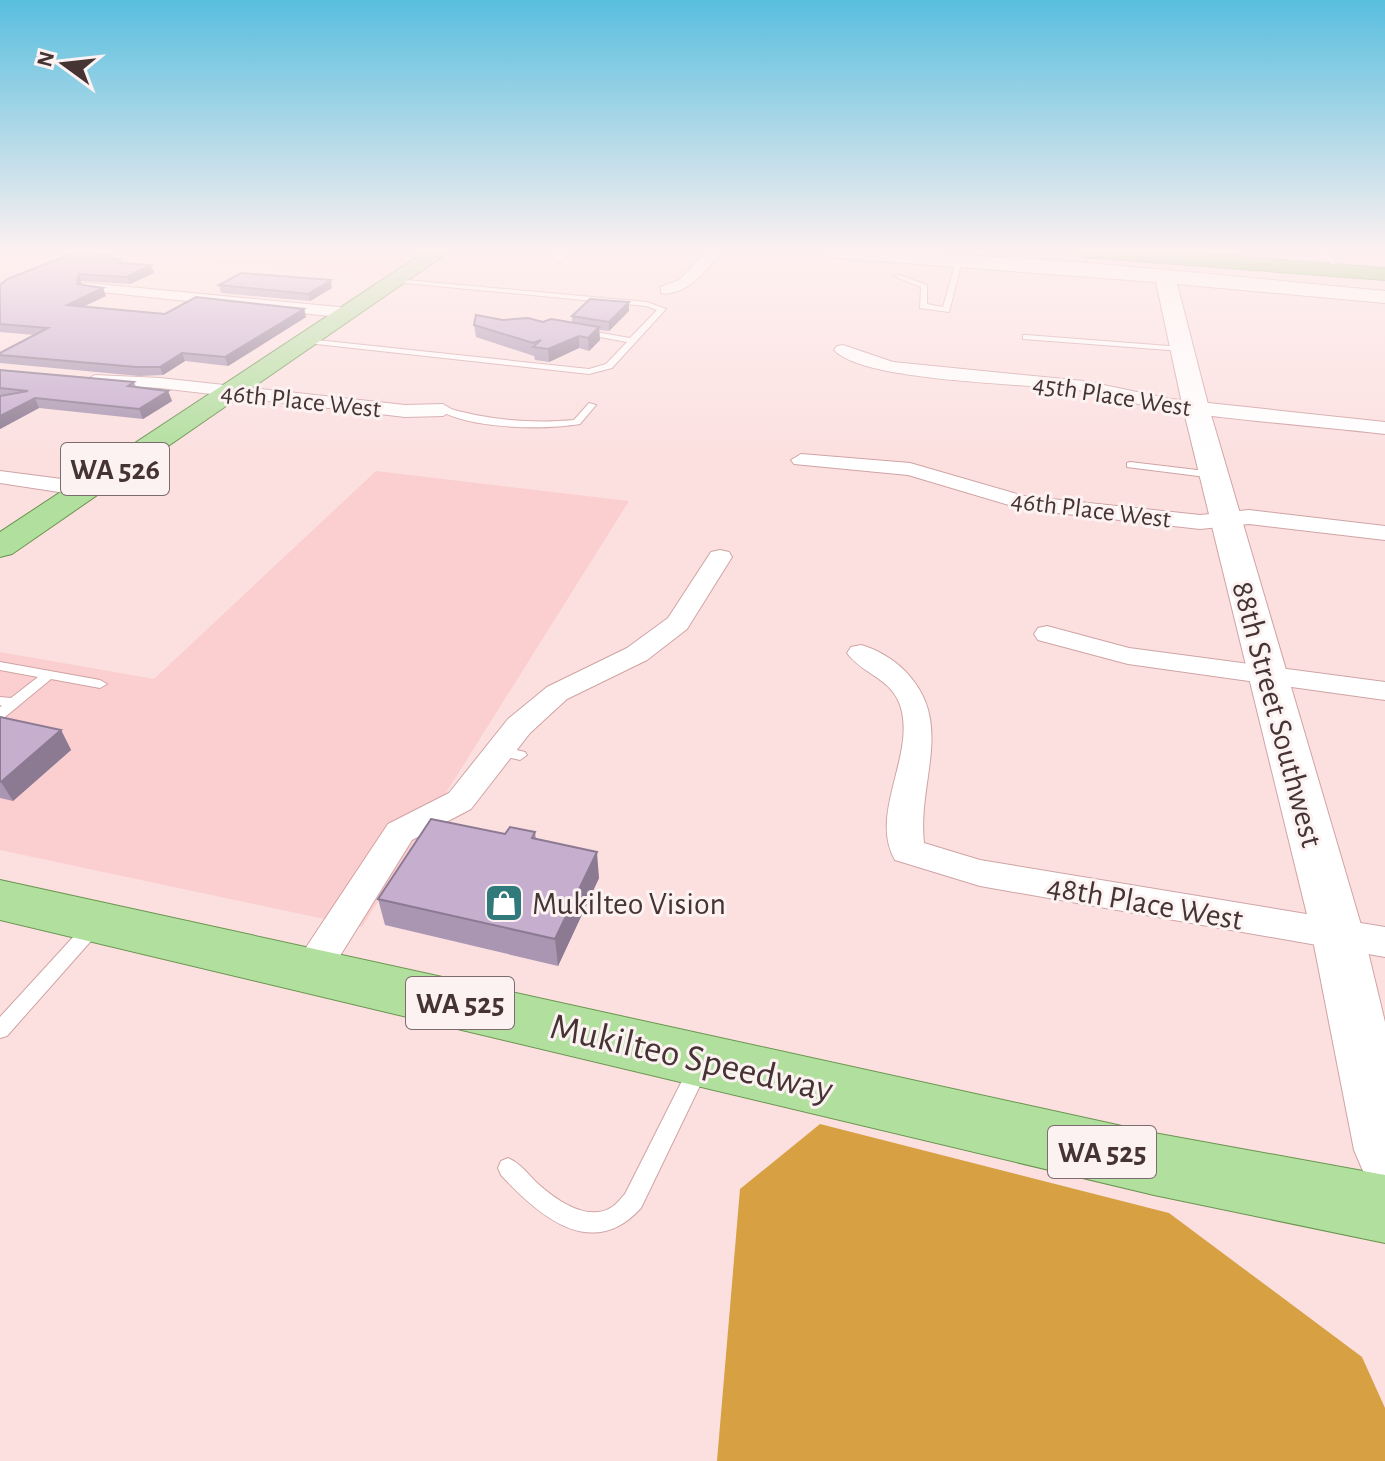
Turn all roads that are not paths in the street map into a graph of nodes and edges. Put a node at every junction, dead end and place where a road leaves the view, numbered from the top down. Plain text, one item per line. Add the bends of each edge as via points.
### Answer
1 (340, 319) edge
2 (652, 319) edge
3 (1177, 319) edge
4 (572, 330) edge
5 (1026, 337) dead end
6 (307, 341) junction
7 (632, 341) junction
8 (1182, 349) junction
9 (843, 350) dead end
10 (76, 374) edge
11 (230, 392) junction
12 (592, 405) dead end
13 (1196, 408) junction
14 (443, 410) joint
15 (1385, 428) edge
16 (801, 460) dead end
17 (1130, 465) dead end
18 (1214, 475) junction
19 (0, 477) edge
20 (85, 489) junction
21 (1226, 520) junction
22 (1385, 533) edge
23 (0, 547) edge
24 (720, 557) dead end
25 (1047, 634) dead end
26 (861, 653) dead end
27 (0, 666) edge
28 (48, 675) junction
29 (1269, 676) junction
30 (100, 684) dead end
31 (1385, 691) edge
32 (7, 702) edge
33 (0, 714) edge
34 (0, 900) edge
35 (98, 922) junction
36 (1338, 935) junction
37 (1385, 942) edge
38 (312, 969) junction
39 (0, 1030) edge
40 (702, 1060) junction
41 (1385, 1150) edge
42 (508, 1168) dead end
43 (1385, 1209) edge

1 - 6 main road, WA 526
2 - 7 lane
3 - 8 street, 88th Street Southwest
4 - 7 lane
5 - 8 lane
6 - 7 lane via 589,372 609,366
6 - 11 main road, WA 526
8 - 13 street, 88th Street Southwest
9 - 13 street, 45th Place West via 893,367 1096,388
10 - 11 street, 46th Place West
11 - 14 street, 46th Place West via 405,411
11 - 20 main road, WA 526
12 - 14 lane via 577,422 551,425
13 - 15 street, 45th Place West
13 - 18 street, 88th Street Southwest
16 - 21 street, 46th Place West via 910,469 1022,502 1200,522
17 - 18 lane
18 - 21 street, 88th Street Southwest
19 - 20 street
20 - 23 main road, WA 526
21 - 22 street, 46th Place West via 1249,517
21 - 29 street, 88th Street Southwest
24 - 38 street via 678,623 637,654 557,693 519,726 509,753 460,806 400,832
25 - 29 street via 1128,656
26 - 36 street, 48th Place West via 897,675 917,710 919,734 905,819 907,851 980,873
27 - 28 lane
28 - 30 lane
28 - 32 lane
29 - 31 street
29 - 36 street, 88th Street Southwest
32 - 33 lane
34 - 35 main road, Mukilteo Speedway / WA 525
35 - 38 main road, Mukilteo Speedway / WA 525
35 - 39 lane
36 - 37 street, 48th Place West
36 - 41 street, 88th Street Southwest
38 - 40 main road, Mukilteo Speedway / WA 525
40 - 42 lane via 633,1201 616,1218 566,1216 548,1207
40 - 43 main road, Mukilteo Speedway / WA 525 via 1154,1164

